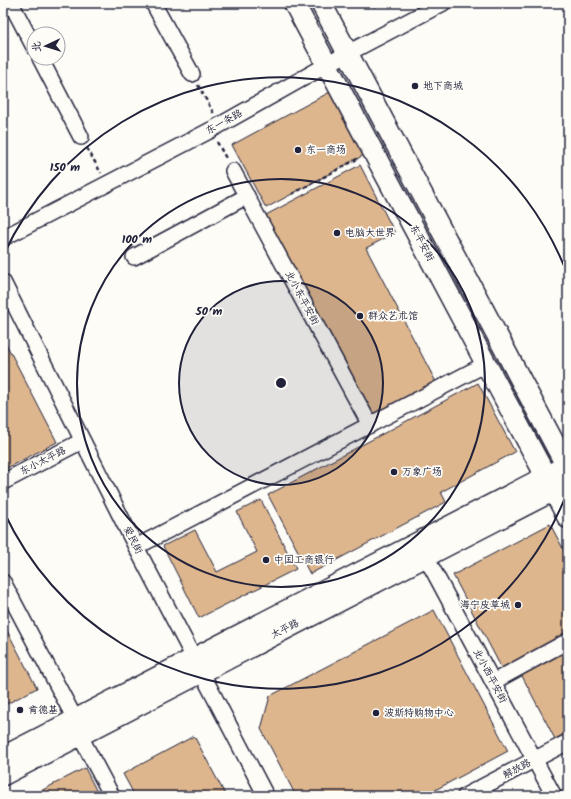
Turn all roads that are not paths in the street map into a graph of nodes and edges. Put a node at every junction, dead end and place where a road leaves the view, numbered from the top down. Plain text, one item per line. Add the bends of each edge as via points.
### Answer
1 (11, 3) edge
2 (154, 3) edge
3 (294, 3) edge
4 (321, 3) edge
5 (443, 3) edge
6 (26, 32) edge
7 (348, 53) junction
8 (44, 66) edge
9 (327, 66) junction
10 (192, 74) road end
11 (81, 137) dead end
12 (233, 171) road end
13 (247, 196) junction
14 (3, 238) edge
15 (134, 257) dead end
16 (3, 282) edge
17 (486, 364) junction
18 (370, 425) junction
19 (82, 441) junction
20 (560, 476) edge
21 (3, 482) edge
22 (568, 518) edge
23 (136, 547) junction
24 (426, 557) junction
25 (3, 582) edge
26 (568, 641) edge
27 (197, 665) junction
28 (493, 682) junction
29 (77, 728) junction
30 (568, 742) edge
31 (3, 757) edge
32 (535, 759) junction
33 (3, 775) edge
34 (112, 796) edge
35 (266, 796) edge
36 (466, 796) edge
37 (554, 796) edge

1 - 6 street
2 - 10 street
3 - 9 main road, 东平安街
4 - 7 main road
5 - 7 street, 东一条路
7 - 9 street, 东一条路
7 - 20 main road
8 - 11 street
9 - 14 street, 东一条路
9 - 17 main road, 东平安街
12 - 13 street, 北小东平安街
13 - 15 street
13 - 18 street, 北小东平安街
16 - 19 street, 爱民街
17 - 18 street
17 - 20 main road, 东平安街
18 - 23 street
19 - 21 street, 东小太平路
19 - 23 street, 爱民街
20 - 22 main road
20 - 24 main road, 太平路
20 - 27 main road, 太平路
23 - 27 street, 爱民街
24 - 27 main road, 太平路
24 - 28 street, 北小西平安街
25 - 29 street
26 - 28 street
27 - 29 main road, 太平路
27 - 35 street, 爱民街
28 - 32 street, 北小西平安街
29 - 31 main road, 太平路
29 - 33 main road, 太平路
29 - 34 street
30 - 32 street, 解放路
32 - 36 street, 解放路
32 - 37 street, 北小西平安街

